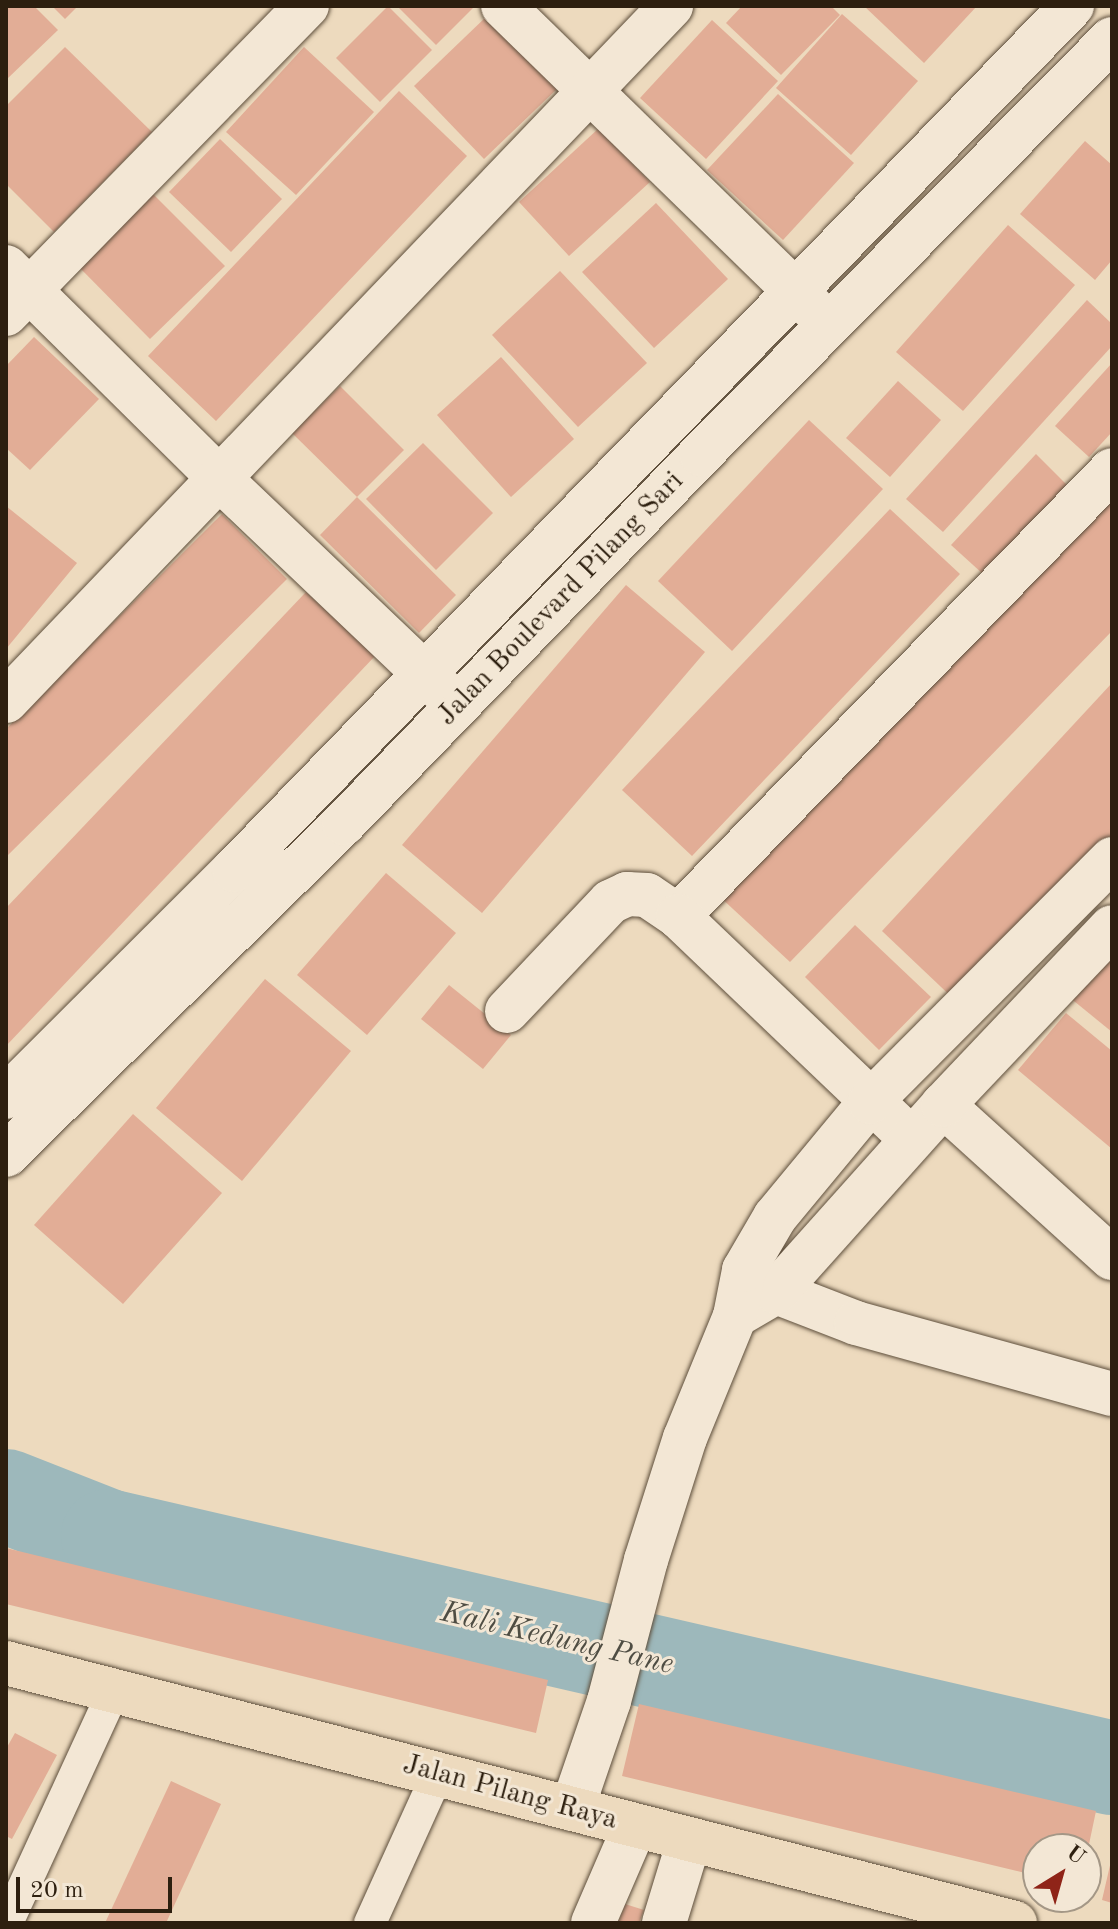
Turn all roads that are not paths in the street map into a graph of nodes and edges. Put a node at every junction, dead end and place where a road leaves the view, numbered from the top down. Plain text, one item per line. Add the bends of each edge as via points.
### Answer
1 (307, 6) edge
2 (503, 6) edge
3 (671, 6) edge
4 (1072, 6) edge
5 (1112, 39) edge
6 (589, 91) junction
7 (14, 291) edge
8 (793, 291) junction
9 (830, 324) junction
10 (1112, 470) edge
11 (220, 479) junction
12 (423, 673) junction
13 (6, 701) edge
14 (460, 706) junction
15 (1112, 859) edge
16 (678, 916) junction
17 (1112, 927) edge
18 (507, 1011) dead end
19 (6, 1097) edge
20 (870, 1102) junction
21 (943, 1105) junction
22 (911, 1139) junction
23 (8, 1150) edge
24 (1112, 1258) edge
25 (760, 1281) junction
26 (1112, 1394) edge
27 (6, 1663) edge
28 (114, 1690) junction
29 (438, 1773) junction
30 (572, 1809) junction
31 (635, 1826) junction
32 (689, 1841) junction
33 (7, 1923) edge
34 (370, 1923) edge
35 (593, 1923) edge
36 (664, 1923) edge
37 (1015, 1923) edge

1 - 7 street
2 - 6 street
3 - 6 street
4 - 8 street, Jalan Boulevard Pilang Sari
5 - 9 street, Jalan Boulevard Pilang Sari
6 - 8 street
6 - 11 street
7 - 11 street
8 - 9 street
8 - 12 street, Jalan Boulevard Pilang Sari
9 - 14 street, Jalan Boulevard Pilang Sari
10 - 16 street
11 - 12 street
11 - 13 street
12 - 14 street
12 - 19 street, Jalan Boulevard Pilang Sari
14 - 23 street, Jalan Boulevard Pilang Sari
15 - 20 street
16 - 18 street via 647,895 627,894 610,902
16 - 20 street
17 - 21 street
20 - 22 street
20 - 25 street via 775,1217
21 - 22 street
21 - 24 street
22 - 25 street
25 - 26 street via 856,1323
25 - 30 street via 735,1316 685,1438
27 - 28 highway, Jalan Pilang Raya
28 - 29 highway, Jalan Pilang Raya
28 - 33 lane
29 - 30 highway, Jalan Pilang Raya
29 - 34 lane
30 - 31 highway, Jalan Pilang Raya
31 - 32 highway, Jalan Pilang Raya
31 - 35 street
32 - 36 street
32 - 37 highway, Jalan Pilang Raya

